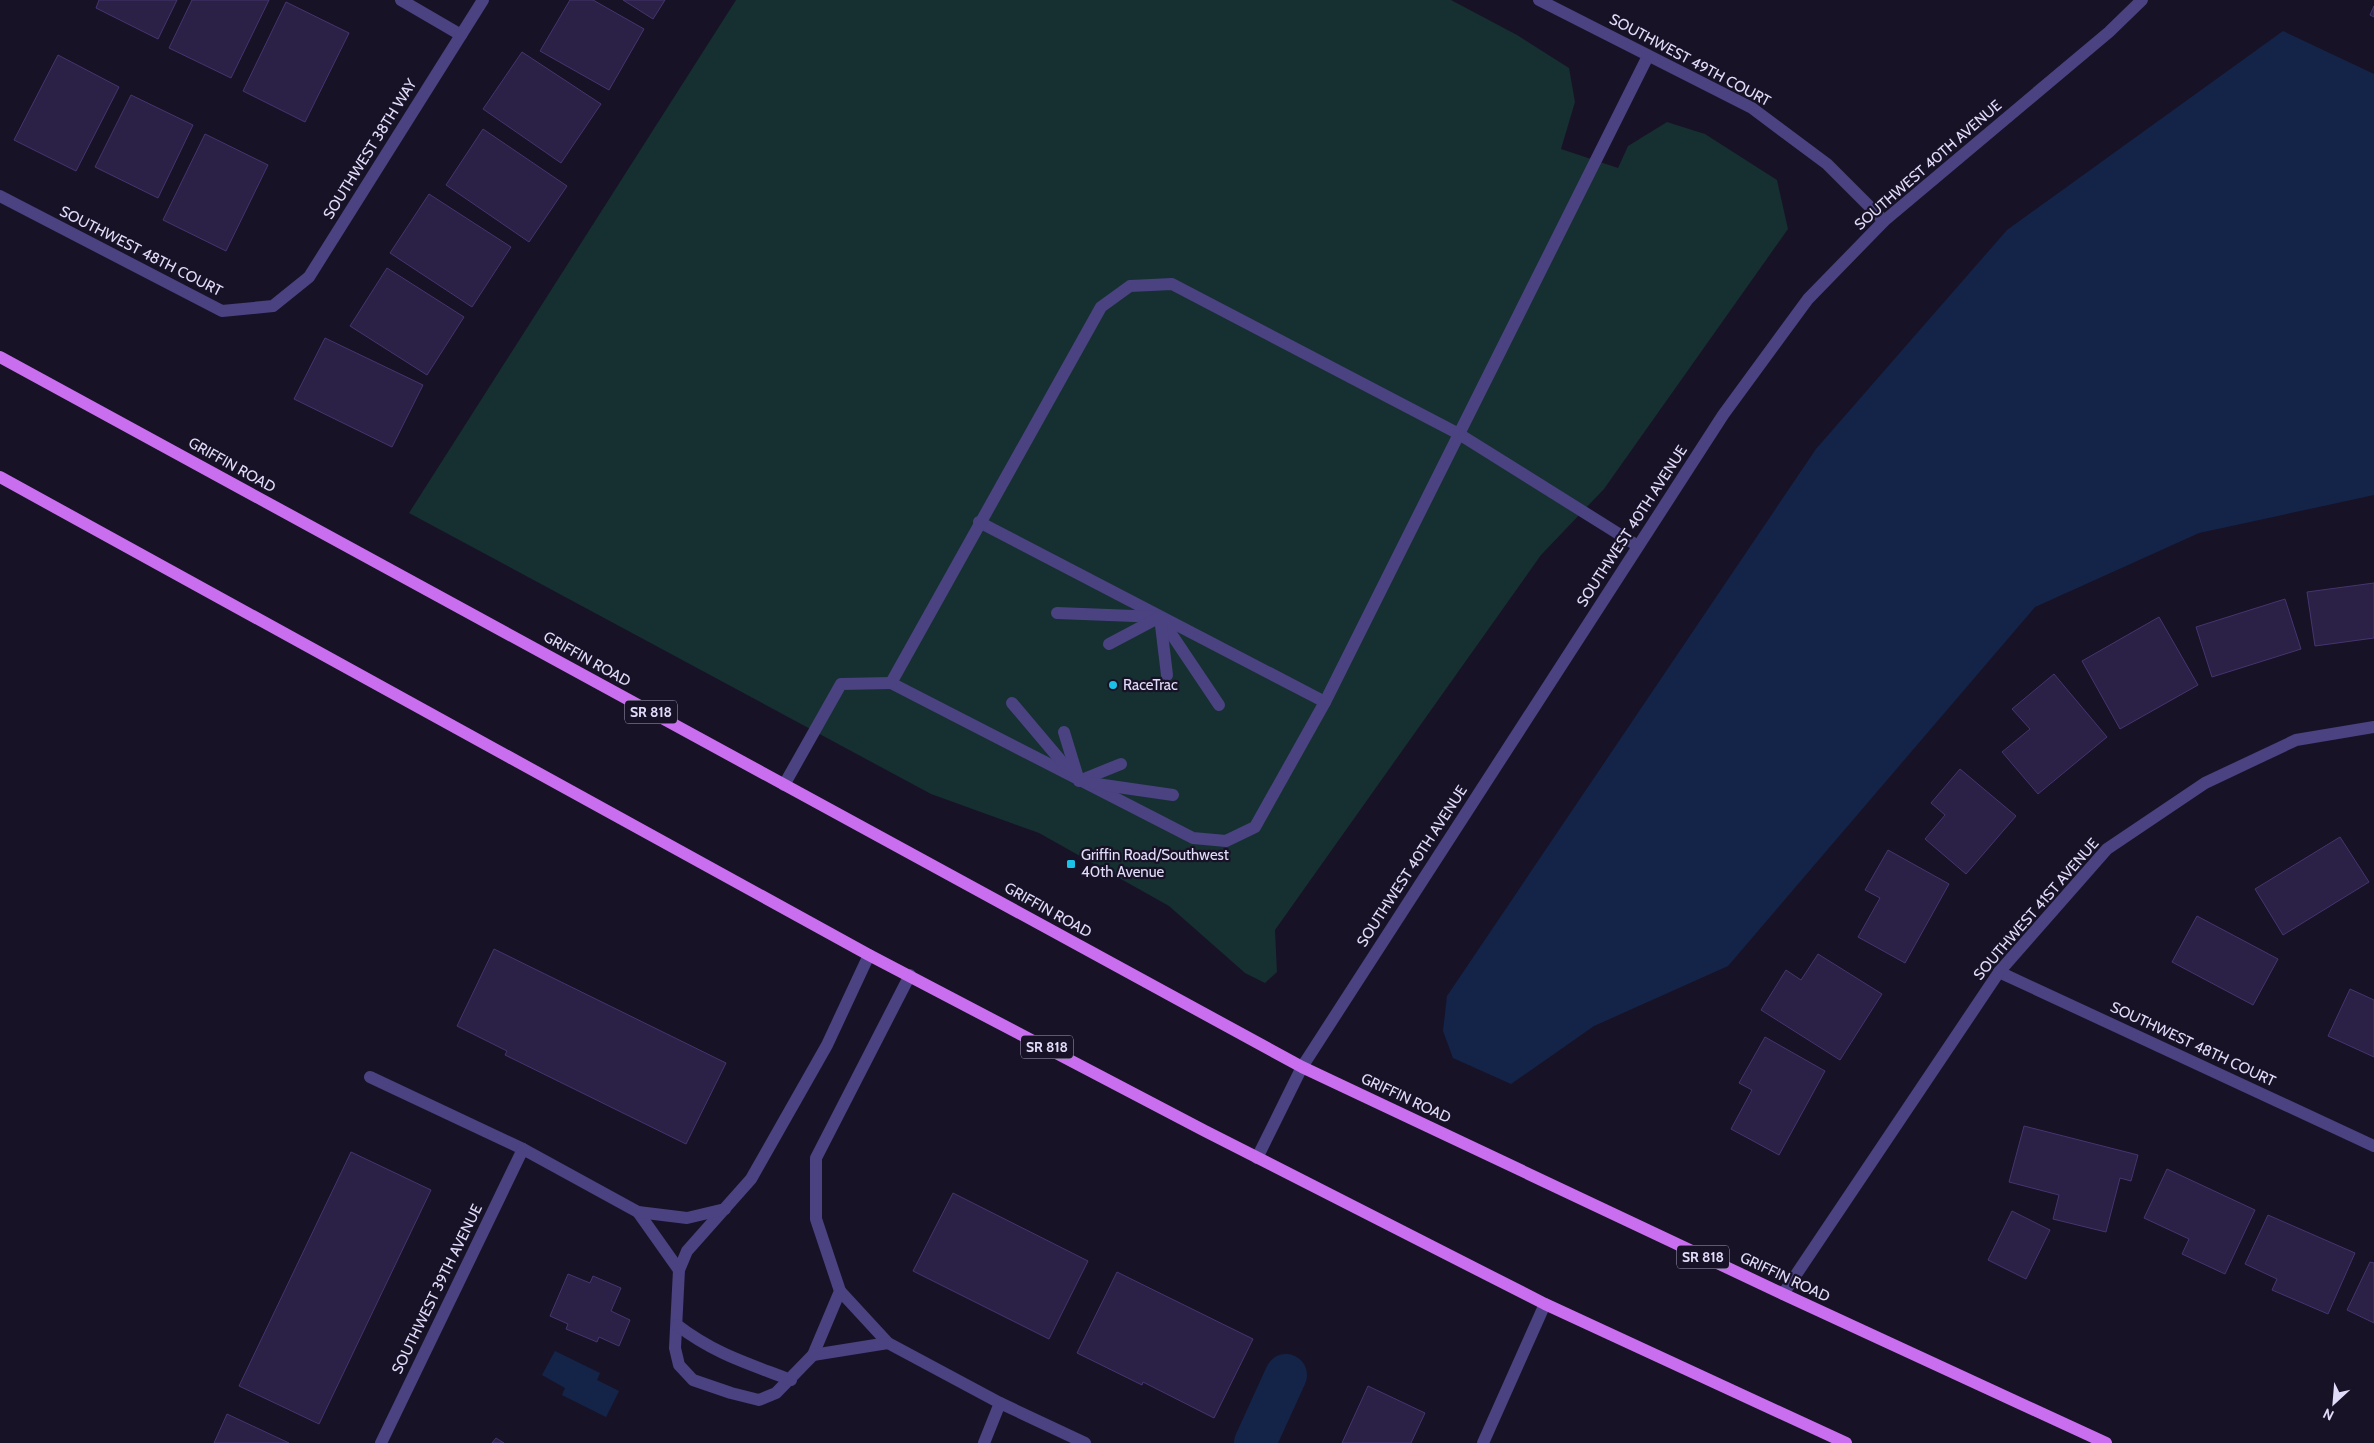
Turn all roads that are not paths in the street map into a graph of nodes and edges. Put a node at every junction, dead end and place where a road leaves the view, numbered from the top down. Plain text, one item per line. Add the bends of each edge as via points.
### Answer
1 (401, 0) edge
2 (483, 0) edge
3 (1539, 0) edge
4 (2142, 0) edge
5 (461, 35) junction
6 (1648, 56) junction
7 (0, 196) edge
8 (1884, 221) junction
9 (273, 306) joint
10 (0, 357) edge
11 (1459, 434) junction
12 (0, 477) edge
13 (979, 522) junction
14 (1638, 546) junction
15 (1057, 613) dead end
16 (1160, 617) junction
17 (1109, 644) dead end
18 (1167, 675) dead end
19 (891, 684) junction
20 (1325, 702) junction
21 (1012, 703) dead end
22 (1220, 705) dead end
23 (2374, 727) edge
24 (1064, 732) dead end
25 (1121, 764) dead end
26 (1079, 781) junction
27 (784, 784) junction
28 (1173, 795) dead end
29 (869, 955) junction
30 (1999, 972) junction
31 (910, 975) junction
32 (1302, 1067) junction
33 (370, 1077) dead end
34 (2374, 1146) edge
35 (523, 1150) junction
36 (1257, 1158) junction
37 (725, 1209) junction
38 (638, 1212) junction
39 (679, 1270) junction
40 (840, 1291) junction
41 (1783, 1294) junction
42 (1545, 1304) junction
43 (676, 1325) junction
44 (888, 1344) junction
45 (813, 1355) junction
46 (791, 1380) junction
47 (1000, 1403) junction
48 (381, 1443) edge
49 (984, 1443) edge
50 (1085, 1443) edge
51 (1483, 1443) edge
52 (1846, 1443) edge
53 (2106, 1443) edge

1 - 5 street
2 - 5 street, SOUTHWEST 38TH WAY
3 - 6 street, SOUTHWEST 49TH COURT
4 - 8 street, SOUTHWEST 40TH AVENUE via 2109,32
5 - 9 street, SOUTHWEST 38TH WAY via 309,277
6 - 8 street, SOUTHWEST 49TH COURT via 1752,108 1826,164
6 - 11 street
7 - 9 street, SOUTHWEST 48TH COURT via 222,311
8 - 14 street, SOUTHWEST 40TH AVENUE via 1808,299 1723,415
10 - 27 main road, GRIFFIN ROAD / SR 818
11 - 13 street via 1172,284 1130,286 1101,307
11 - 14 street
11 - 20 street
12 - 29 main road, SR 818
13 - 16 street
13 - 19 street
14 - 32 street, SOUTHWEST 40TH AVENUE
15 - 16 street
16 - 17 street
16 - 18 street
16 - 20 street
16 - 22 street
19 - 26 street
19 - 27 street via 842,684
20 - 26 street via 1255,827 1226,841 1193,838
21 - 26 street
23 - 30 street, SOUTHWEST 41ST AVENUE via 2296,740 2204,784 2107,849
24 - 26 street
25 - 26 street
26 - 28 street
27 - 32 main road, GRIFFIN ROAD / SR 818
29 - 31 main road, SR 818
29 - 37 street via 827,1045 751,1179
30 - 34 street, SOUTHWEST 48TH COURT
30 - 41 street, SOUTHWEST 41ST AVENUE
31 - 36 main road, SR 818
31 - 40 street via 816,1158 816,1219
32 - 36 street, SOUTHWEST 40TH AVENUE
32 - 41 main road, GRIFFIN ROAD / SR 818
33 - 35 street
35 - 38 street
35 - 48 street, SOUTHWEST 39TH AVENUE
36 - 42 main road, SR 818
37 - 38 street via 687,1218
37 - 39 street via 687,1251
38 - 39 street
39 - 43 street
40 - 44 street
40 - 45 street
41 - 53 main road, GRIFFIN ROAD / SR 818
42 - 51 street
42 - 52 main road, SR 818
43 - 46 street via 721,1354
43 - 46 street via 675,1348 679,1365 693,1380 758,1400 776,1393
44 - 45 street
44 - 47 street
45 - 46 street
47 - 49 street
47 - 50 street

